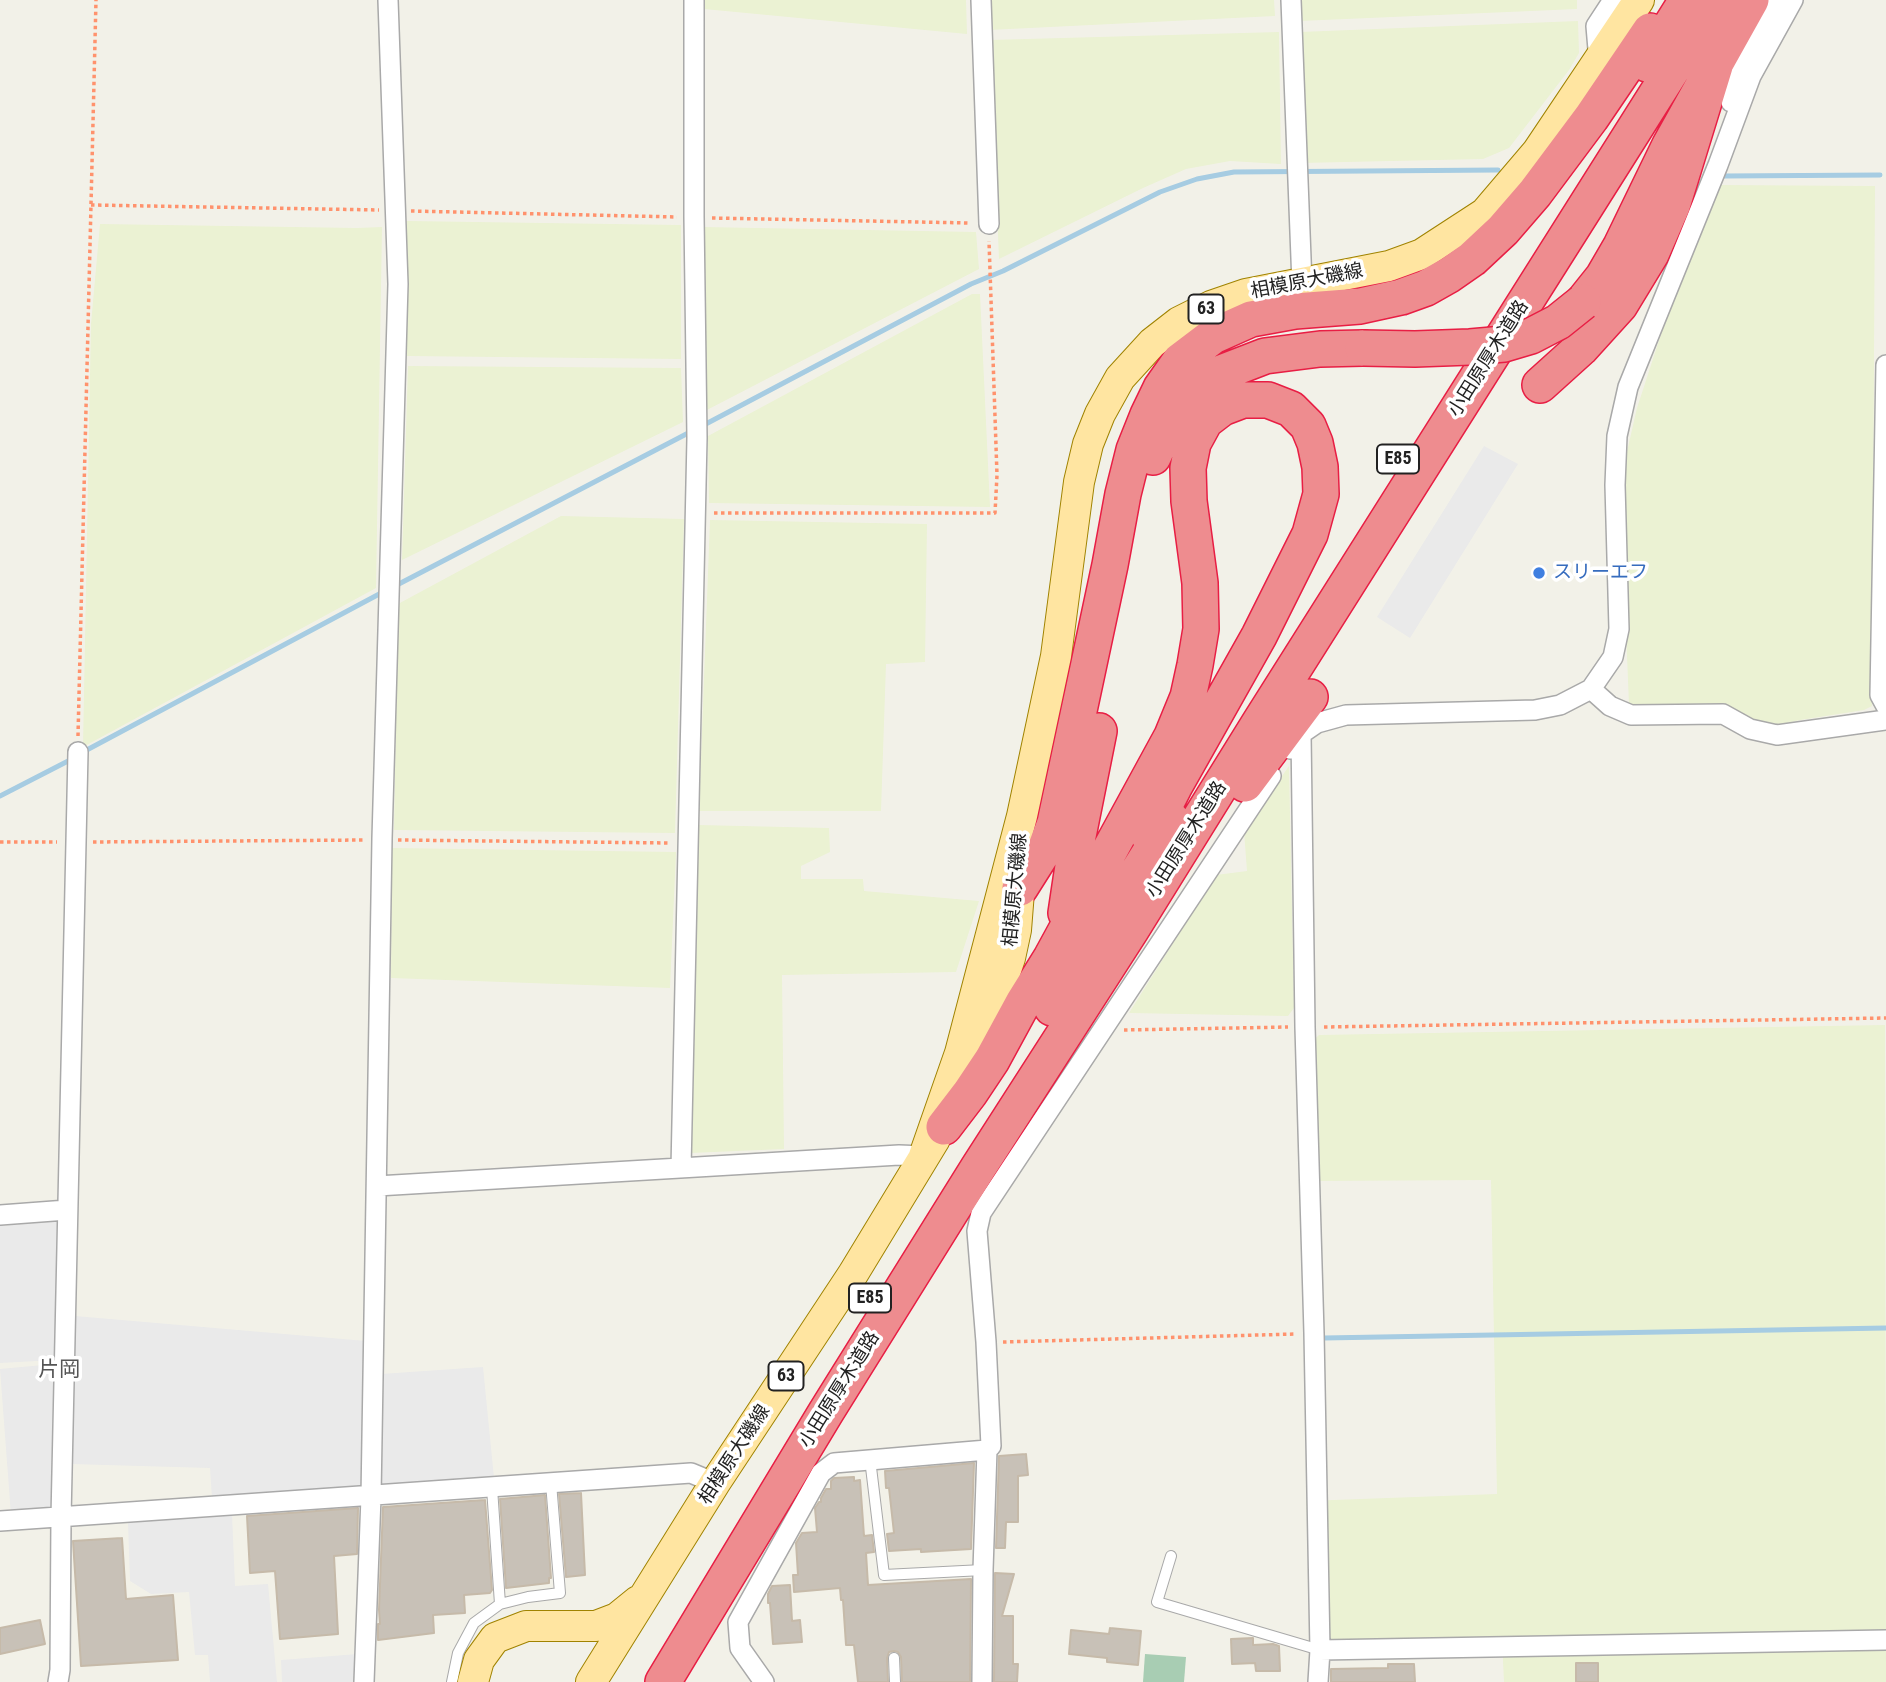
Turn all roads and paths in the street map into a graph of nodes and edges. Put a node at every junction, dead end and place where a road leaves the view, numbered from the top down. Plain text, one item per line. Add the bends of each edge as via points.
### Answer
1 (96, 0) edge
2 (388, 0) edge
3 (694, 0) edge
4 (981, 0) edge
5 (1291, 0) edge
6 (1613, 0) edge
7 (1639, 0) edge
8 (1671, 0) edge
9 (1687, 0) edge
10 (1716, 0) edge
11 (1751, 0) edge
12 (1773, 0) edge
13 (1793, 0) edge
14 (1599, 62) junction
15 (1714, 66) junction
16 (1718, 165) junction
17 (91, 205) junction
18 (395, 210) junction
19 (694, 218) junction
20 (989, 224) junction
21 (1302, 284) junction
22 (1886, 365) edge
23 (1540, 385) dead end
24 (1885, 494) edge
25 (695, 513) junction
26 (1591, 689) junction
27 (1310, 697) dead end
28 (1886, 706) edge
29 (1886, 720) edge
30 (1301, 734) junction
31 (78, 757) joint
32 (1022, 816) junction
33 (382, 839) junction
34 (0, 842) edge
35 (75, 842) junction
36 (689, 844) junction
37 (1020, 888) junction
38 (1120, 924) junction
39 (1051, 958) junction
40 (1886, 1018) edge
41 (1305, 1027) junction
42 (1101, 1030) junction
43 (960, 1053) junction
44 (944, 1126) junction
45 (924, 1156) junction
46 (681, 1168) junction
47 (377, 1186) junction
48 (67, 1210) junction
49 (0, 1215) edge
50 (1314, 1334) junction
51 (986, 1342) junction
52 (987, 1450) junction
53 (870, 1460) junction
54 (551, 1483) junction
55 (715, 1483) junction
56 (492, 1488) junction
57 (371, 1497) junction
58 (61, 1517) junction
59 (0, 1521) edge
60 (1171, 1556) dead end
61 (983, 1570) junction
62 (647, 1594) junction
63 (500, 1604) junction
64 (1886, 1640) edge
65 (614, 1646) junction
66 (1320, 1650) junction
67 (894, 1658) dead end
68 (58, 1682) edge
69 (364, 1682) edge
70 (452, 1682) edge
71 (473, 1682) edge
72 (573, 1682) edge
73 (591, 1682) edge
74 (637, 1682) edge
75 (663, 1682) edge
76 (764, 1682) edge
77 (895, 1682) edge
78 (982, 1682) edge
79 (1318, 1682) edge

1 - 17 path
2 - 18 street
3 - 19 street
4 - 20 street
5 - 21 street
6 - 14 street via 1596,26
7 - 14 main road, 相模原大磯線 / 63
8 - 37 highway via 1535,193 1503,230 1464,264 1426,288 1401,297 1251,319 1213,335 1180,361 1161,388 1134,450 1055,823
9 - 38 highway, 小田原厚木道路 / E85
10 - 38 highway, 小田原厚木道路 / E85 via 1328,615
11 - 15 highway
12 - 16 street via 1738,68
13 - 16 street via 1751,76
14 - 21 main road, 相模原大磯線 / 63 via 1538,152 1485,213 1422,254 1389,266
15 - 23 highway via 1672,206 1651,254 1620,305
15 - 39 highway, bridge via 1603,277 1583,302 1558,322 1504,344 1470,348 1320,349 1265,356 1220,373 1169,422 1143,492 1065,916
16 - 26 street via 1622,411 1615,485 1619,629 1613,657
17 - 18 path
17 - 31 path
18 - 19 path
18 - 33 street via 398,284
19 - 20 path
19 - 25 street
20 - 25 path via 995,513
21 - 32 main road, 相模原大磯線 / 63 via 1246,294 1179,322 1120,378 1100,414 1079,482 1056,656
22 - 24 street
24 - 28 street via 1880,695
25 - 36 street
26 - 29 street via 1610,706 1631,715 1723,714 1750,729 1777,736
26 - 30 street via 1560,705 1535,710 1346,715 1317,723
27 - 38 highway via 1196,850
30 - 41 street
30 - 42 street
31 - 35 street
32 - 37 main road, 相模原大磯線 / 63
32 - 43 main road, 相模原大磯線 / 63
33 - 35 path
33 - 36 path
33 - 47 street
34 - 35 path
35 - 48 street
36 - 46 street
37 - 43 main road, 63 via 1007,909 981,1005
37 - 44 main road, 相模原大磯線 / 63 via 1010,958 977,1058
38 - 39 highway via 1157,820 1310,534 1321,494 1315,443 1308,426 1291,409 1268,400 1243,400 1222,408 1205,421 1193,443 1189,501 1201,629 1188,697 1172,736
38 - 74 highway, 小田原厚木道路 / E85 via 820,1379
38 - 75 highway, 小田原厚木道路 / E85 via 978,1168
39 - 44 highway via 992,1060
40 - 41 path
41 - 42 path
41 - 50 street
42 - 51 street via 981,1213 976,1231
43 - 45 main road, 相模原大磯線 / 63
44 - 45 main road, 相模原大磯線 / 63
45 - 46 street
45 - 55 main road, 相模原大磯線 / 63 via 853,1274
46 - 47 street
47 - 57 street
48 - 49 street
48 - 58 street
50 - 51 path
50 - 66 street
51 - 52 street via 991,1446
52 - 53 street
52 - 61 street
53 - 61 lane via 884,1574
53 - 76 street via 834,1463 821,1473 738,1622 740,1648
54 - 55 street via 691,1473
54 - 56 street
54 - 63 lane via 560,1593
55 - 62 main road, 相模原大磯線 / 63
56 - 57 street
56 - 63 lane
57 - 58 street
57 - 69 street
58 - 59 street
58 - 68 street
60 - 66 lane via 1157,1602
61 - 78 street
62 - 65 main road, 相模原大磯線 / 63
62 - 71 main road, 63 via 617,1618 596,1626 526,1626 495,1638 479,1660
63 - 70 lane via 474,1623 458,1653
64 - 66 street
65 - 72 main road via 590,1660
65 - 73 main road, 相模原大磯線 / 63
66 - 79 street
67 - 77 lane

